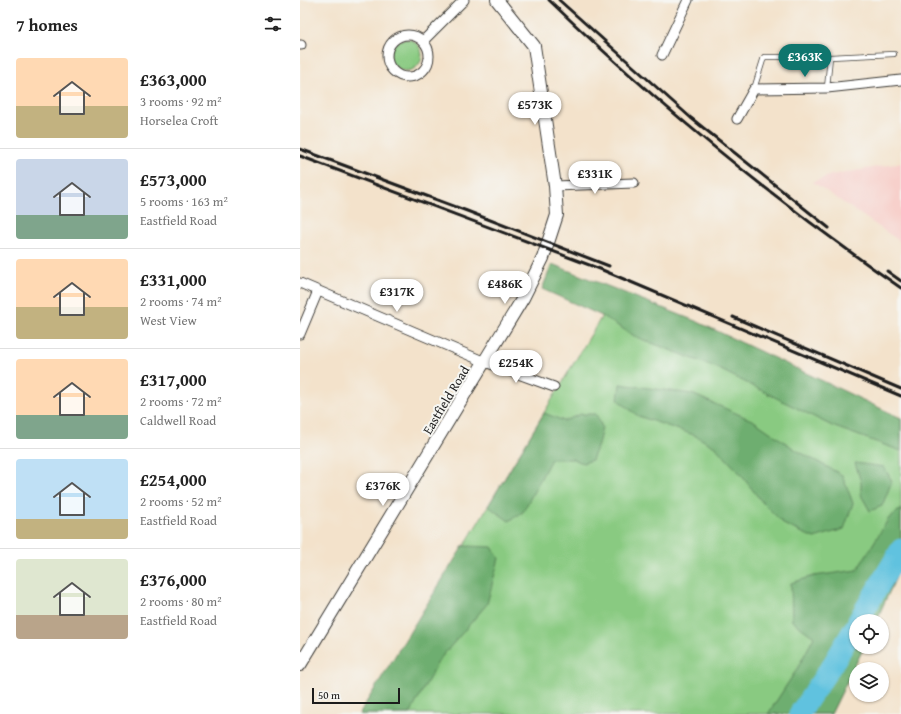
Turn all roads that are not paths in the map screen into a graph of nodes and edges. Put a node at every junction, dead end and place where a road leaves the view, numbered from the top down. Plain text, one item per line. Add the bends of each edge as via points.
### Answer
1 (464, 0) edge
2 (497, 0) edge
3 (688, 0) edge
4 (423, 41) junction
5 (894, 54) dead end
6 (662, 55) dead end
7 (830, 57) junction
8 (901, 80) edge
9 (827, 88) junction
10 (754, 89) junction
11 (737, 119) dead end
12 (634, 183) dead end
13 (555, 186) junction
14 (300, 283) edge
15 (318, 291) junction
16 (300, 334) edge
17 (485, 362) junction
18 (554, 387) dead end
19 (300, 665) edge

1 - 4 street
2 - 13 street, Eastfield Road via 534,46
3 - 6 street
4 - 4 street via 428,51 428,62 423,72 413,77 402,77 393,72 387,62 387,51 392,41 402,36 413,36
5 - 7 lane
7 - 9 lane
7 - 10 lane via 764,57
8 - 9 street
9 - 10 street
10 - 11 street
12 - 13 street
13 - 17 street, Eastfield Road via 556,216 543,258 523,298
14 - 15 street
15 - 16 street
15 - 17 street
17 - 18 street
17 - 19 street, Eastfield Road

